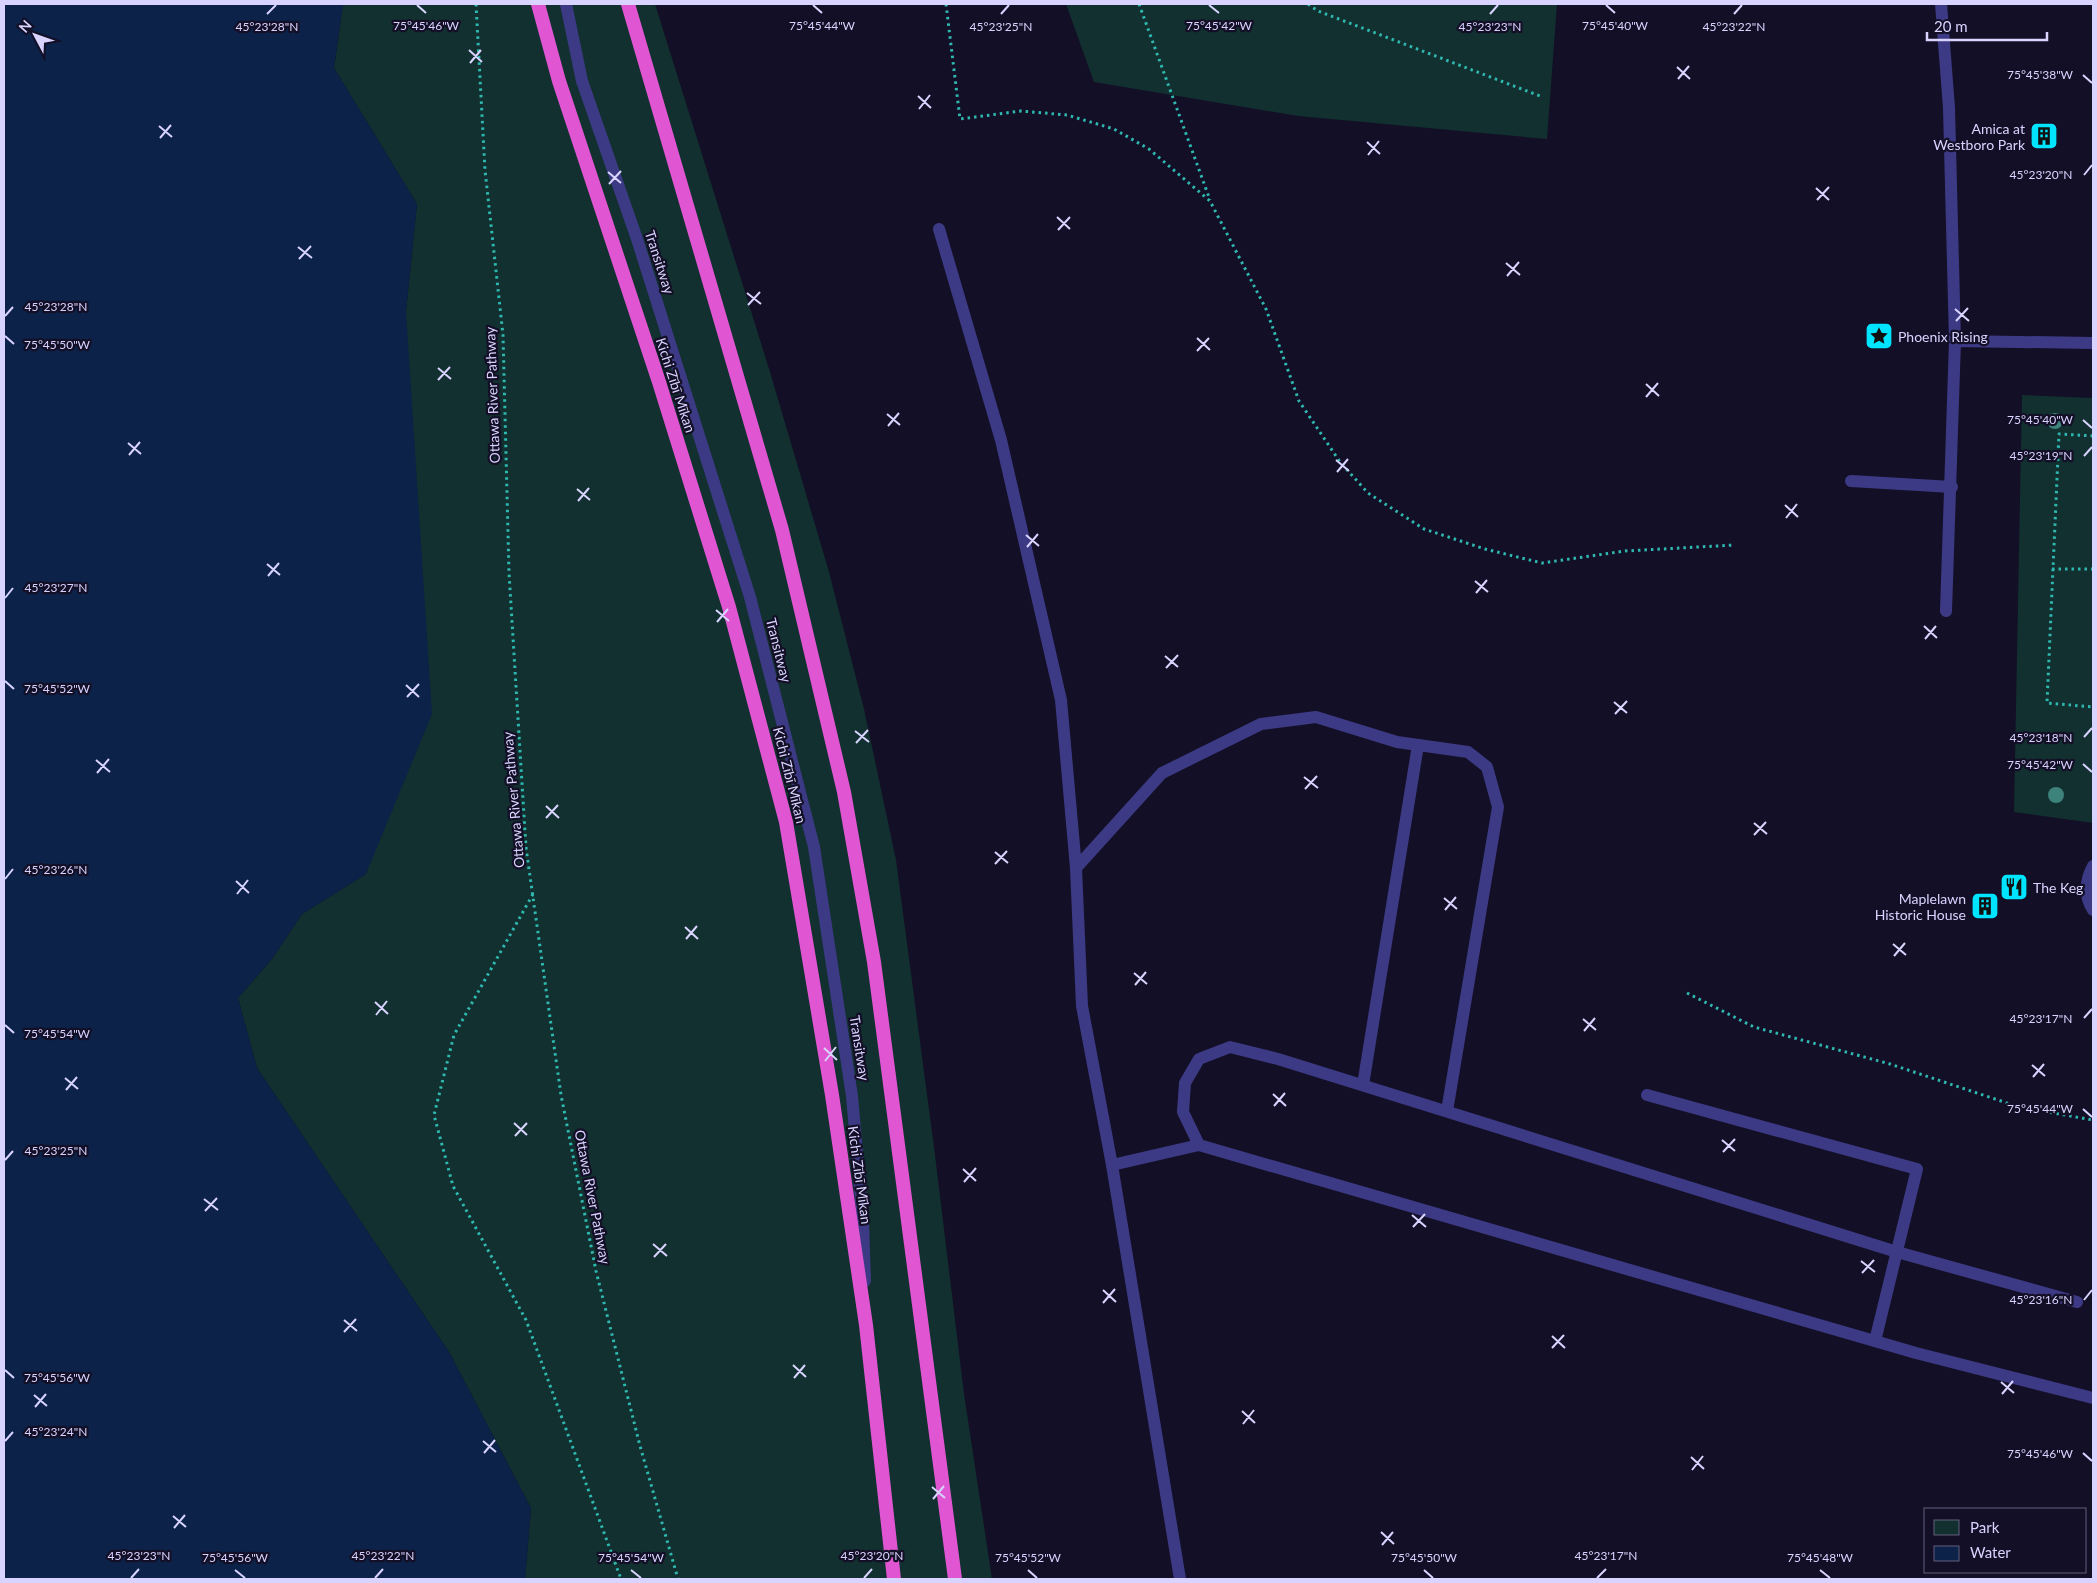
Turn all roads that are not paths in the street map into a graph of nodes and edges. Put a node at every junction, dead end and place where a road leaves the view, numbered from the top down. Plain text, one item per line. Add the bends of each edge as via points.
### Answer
1 (538, 4) edge
2 (566, 4) edge
3 (628, 4) edge
4 (1941, 4) edge
5 (939, 230) dead end
6 (1955, 341) junction
7 (2093, 343) edge
8 (1851, 482) dead end
9 (1952, 487) junction
10 (1946, 611) dead end
11 (1418, 745) junction
12 (2093, 866) edge
13 (1076, 868) junction
14 (2093, 910) edge
15 (1363, 1085) junction
16 (1647, 1095) dead end
17 (1446, 1111) junction
18 (1199, 1145) junction
19 (1112, 1165) junction
20 (1897, 1252) junction
21 (2077, 1302) dead end
22 (866, 1325) junction
23 (1875, 1341) junction
24 (2093, 1398) edge
25 (894, 1579) edge
26 (955, 1579) edge
27 (1180, 1579) edge

1 - 22 highway, Kichi Zībī Mīkan via 559,81 656,372 729,607 786,822 832,1095
2 - 22 lane, Transitway via 582,81 637,239 750,598 814,848 852,1096 863,1222
3 - 26 highway via 782,530 844,792 875,971
4 - 6 lane via 1949,108
5 - 13 lane via 1001,440 1061,700
6 - 7 lane
6 - 9 lane
8 - 9 lane
9 - 10 lane
11 - 13 lane via 1397,742 1316,717 1261,724 1162,773
11 - 15 lane
11 - 17 lane via 1468,752 1487,767 1498,807
12 - 14 lane via 2086,889
13 - 19 lane via 1082,1006
15 - 17 lane
15 - 18 lane via 1230,1047 1198,1059 1185,1083 1183,1112
16 - 20 lane via 1917,1168
17 - 20 lane
18 - 19 lane
18 - 23 lane
19 - 27 lane
20 - 21 lane
20 - 23 lane
22 - 25 highway, Kichi Zībī Mīkan
23 - 24 lane

